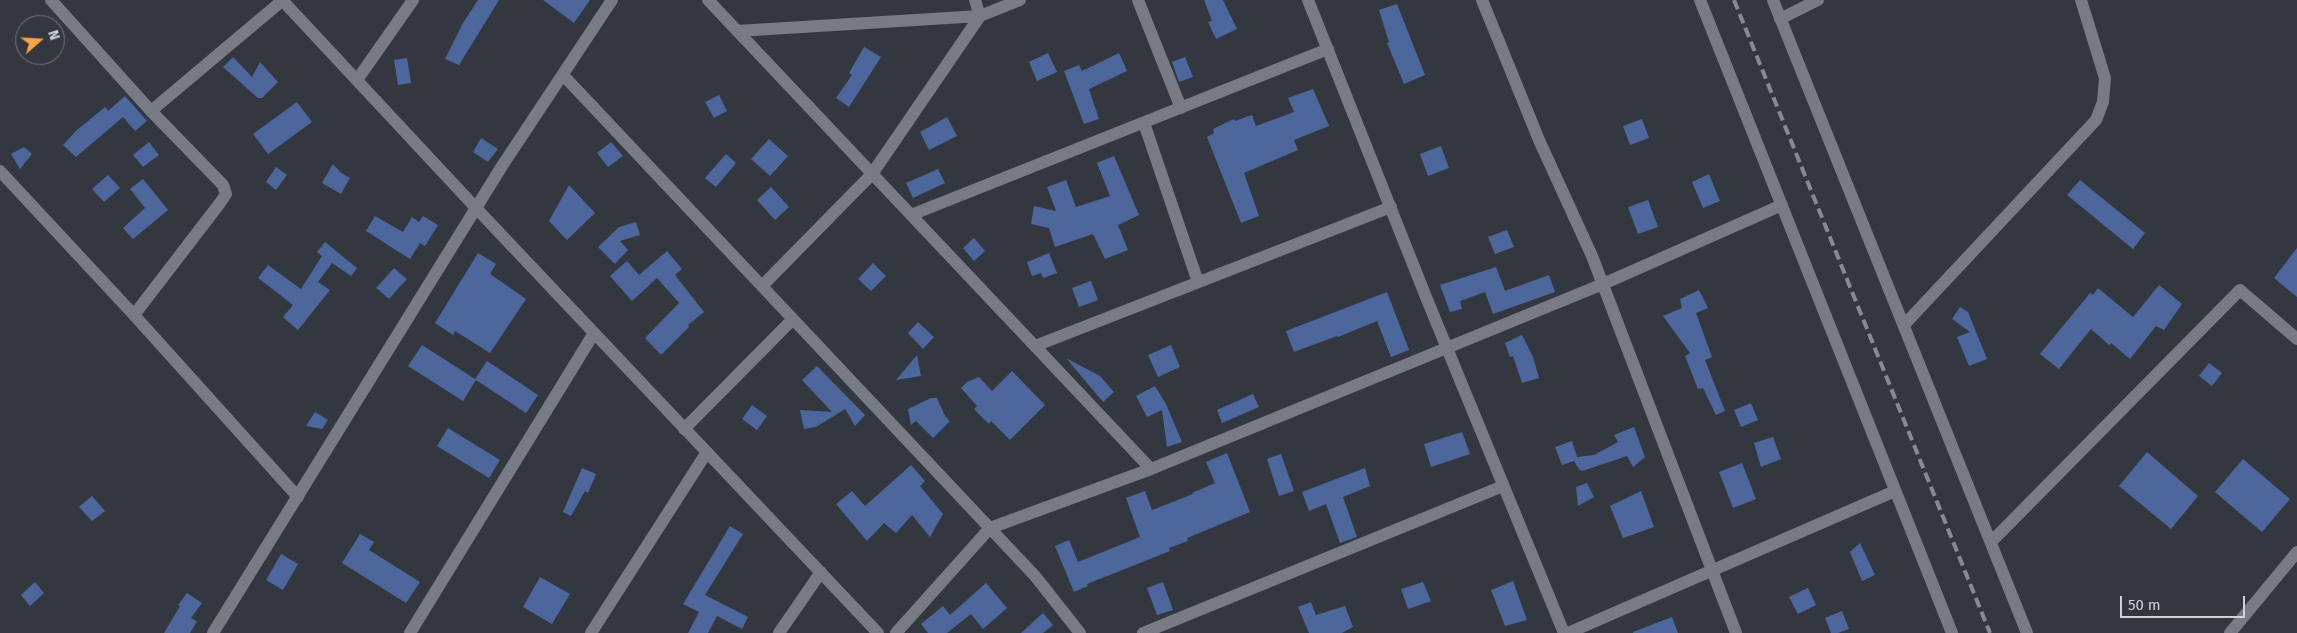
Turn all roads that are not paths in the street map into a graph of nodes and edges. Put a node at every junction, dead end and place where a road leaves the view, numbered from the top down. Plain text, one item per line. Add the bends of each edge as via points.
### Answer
1 (51, 0) edge
2 (283, 0) edge
3 (412, 0) edge
4 (612, 0) edge
5 (708, 0) edge
6 (975, 0) edge
7 (1020, 0) edge
8 (1138, 0) edge
9 (1308, 0) edge
10 (1482, 0) edge
11 (1700, 0) edge
12 (1772, 0) edge
13 (1818, 0) edge
14 (2081, 0) edge
15 (980, 16) junction
16 (1780, 19) junction
17 (738, 32) junction
18 (1328, 50) junction
19 (563, 75) junction
20 (357, 80) junction
21 (1181, 108) junction
22 (151, 111) junction
23 (1144, 123) junction
24 (0, 171) edge
25 (872, 174) junction
26 (1782, 205) junction
27 (1390, 207) junction
28 (476, 208) junction
29 (911, 215) junction
30 (1198, 282) junction
31 (1603, 284) junction
32 (762, 286) junction
33 (134, 316) junction
34 (793, 319) junction
35 (1904, 325) junction
36 (594, 333) junction
37 (2297, 339) edge
38 (1034, 346) junction
39 (1447, 347) junction
40 (684, 428) junction
41 (707, 452) junction
42 (1151, 469) junction
43 (1503, 486) junction
44 (1895, 491) junction
45 (298, 497) junction
46 (990, 528) junction
47 (1991, 542) junction
48 (2297, 552) edge
49 (1713, 571) junction
50 (820, 572) junction
51 (213, 633) edge
52 (410, 633) edge
53 (591, 633) edge
54 (780, 633) edge
55 (878, 633) edge
56 (896, 633) edge
57 (1080, 633) edge
58 (1143, 633) edge
59 (1564, 633) edge
60 (1568, 633) edge
61 (1736, 633) edge
62 (1952, 633) edge
63 (2027, 633) edge
64 (2230, 633) edge

1 - 22 street
2 - 20 street
2 - 22 street
3 - 20 street
4 - 19 street
5 - 17 street
6 - 15 street
7 - 15 street
8 - 21 street
9 - 18 street
10 - 31 street
11 - 26 street
12 - 16 street
13 - 16 street
14 - 35 street via 2105,78 2103,102 2096,120
15 - 17 street
15 - 25 street
16 - 35 street
17 - 25 street
18 - 21 street
18 - 27 street
19 - 28 street
19 - 32 street
20 - 28 street
21 - 23 street
22 - 33 street via 223,185 226,194
23 - 29 street
23 - 30 street
24 - 33 street
25 - 29 street
25 - 32 street
26 - 31 street
26 - 44 street
27 - 30 street
27 - 39 street
28 - 36 street
28 - 45 street
29 - 38 street
30 - 38 street
31 - 39 street
31 - 49 street
32 - 34 street
33 - 45 street
34 - 40 street
34 - 46 street
35 - 47 street
36 - 40 street
36 - 52 street
37 - 47 street via 2240,290
38 - 42 street
39 - 42 street
39 - 43 street
40 - 41 street
41 - 50 street
41 - 53 street
42 - 46 street
43 - 58 street
43 - 59 street
44 - 49 street
44 - 62 street
45 - 51 street
46 - 56 street
46 - 57 street via 1035,576
47 - 63 street
48 - 64 street
49 - 60 street
49 - 61 street
50 - 54 street
50 - 55 street

